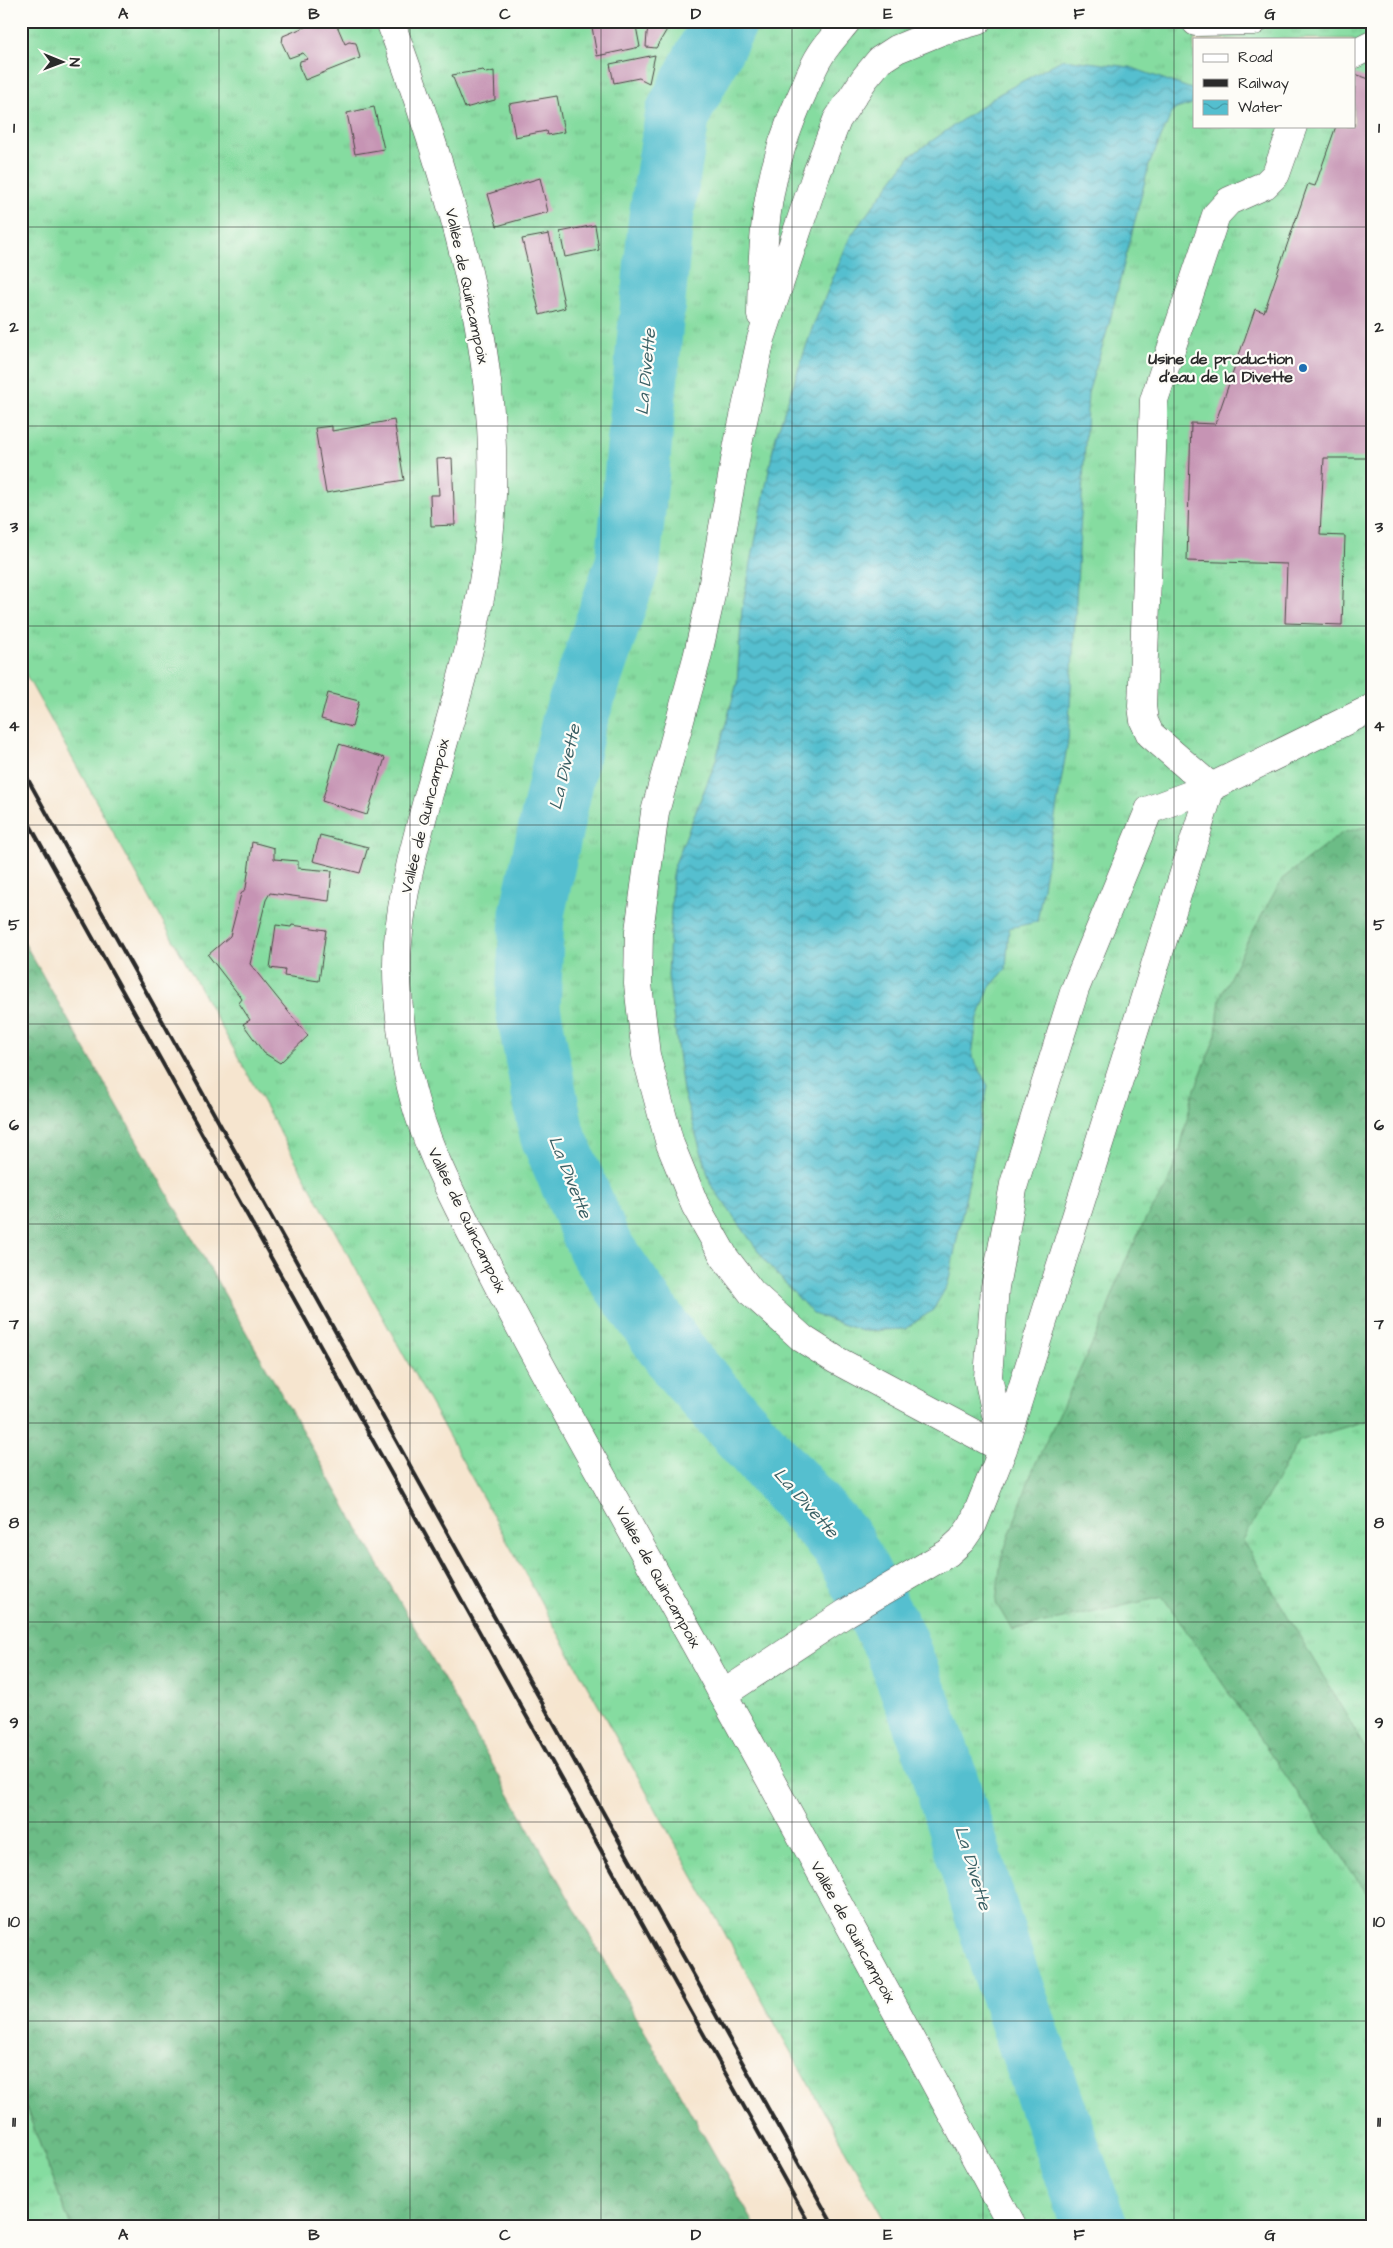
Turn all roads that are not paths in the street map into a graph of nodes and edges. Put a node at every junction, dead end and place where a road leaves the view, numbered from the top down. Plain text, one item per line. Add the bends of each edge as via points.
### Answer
1 (390, 21) edge
2 (846, 21) edge
3 (977, 21) edge
4 (1196, 21) edge
5 (1254, 21) edge
6 (1221, 38) edge
7 (1372, 45) edge
8 (1356, 53) edge
9 (1291, 128) edge
10 (761, 339) junction
11 (1372, 708) edge
12 (1211, 787) junction
13 (1003, 1449) junction
14 (723, 1694) junction
15 (1014, 2227) edge

1 - 14 main road, Vallée de Quincampoix via 441,171 475,310 485,364 492,485 484,575 475,622 406,887 398,944 397,997 405,1058 418,1111 442,1175 519,1326
2 - 10 main road via 820,56 778,154 767,204 762,255
3 - 10 main road via 897,49 880,60 865,78 837,120
4 - 5 main road
4 - 6 main road
7 - 8 main road
9 - 12 main road via 1276,174 1265,185 1229,201 1216,216 1154,400 1143,714 1150,734
10 - 13 main road via 698,658 654,812 639,931 638,984 646,1055 670,1144 694,1205 725,1258 752,1293 820,1350
11 - 12 main road
12 - 13 main road
12 - 13 main road via 1149,810 1075,989 1014,1184 995,1288 988,1377
13 - 14 main road via 973,1524 948,1553 846,1613
14 - 15 main road, Vallée de Quincampoix

